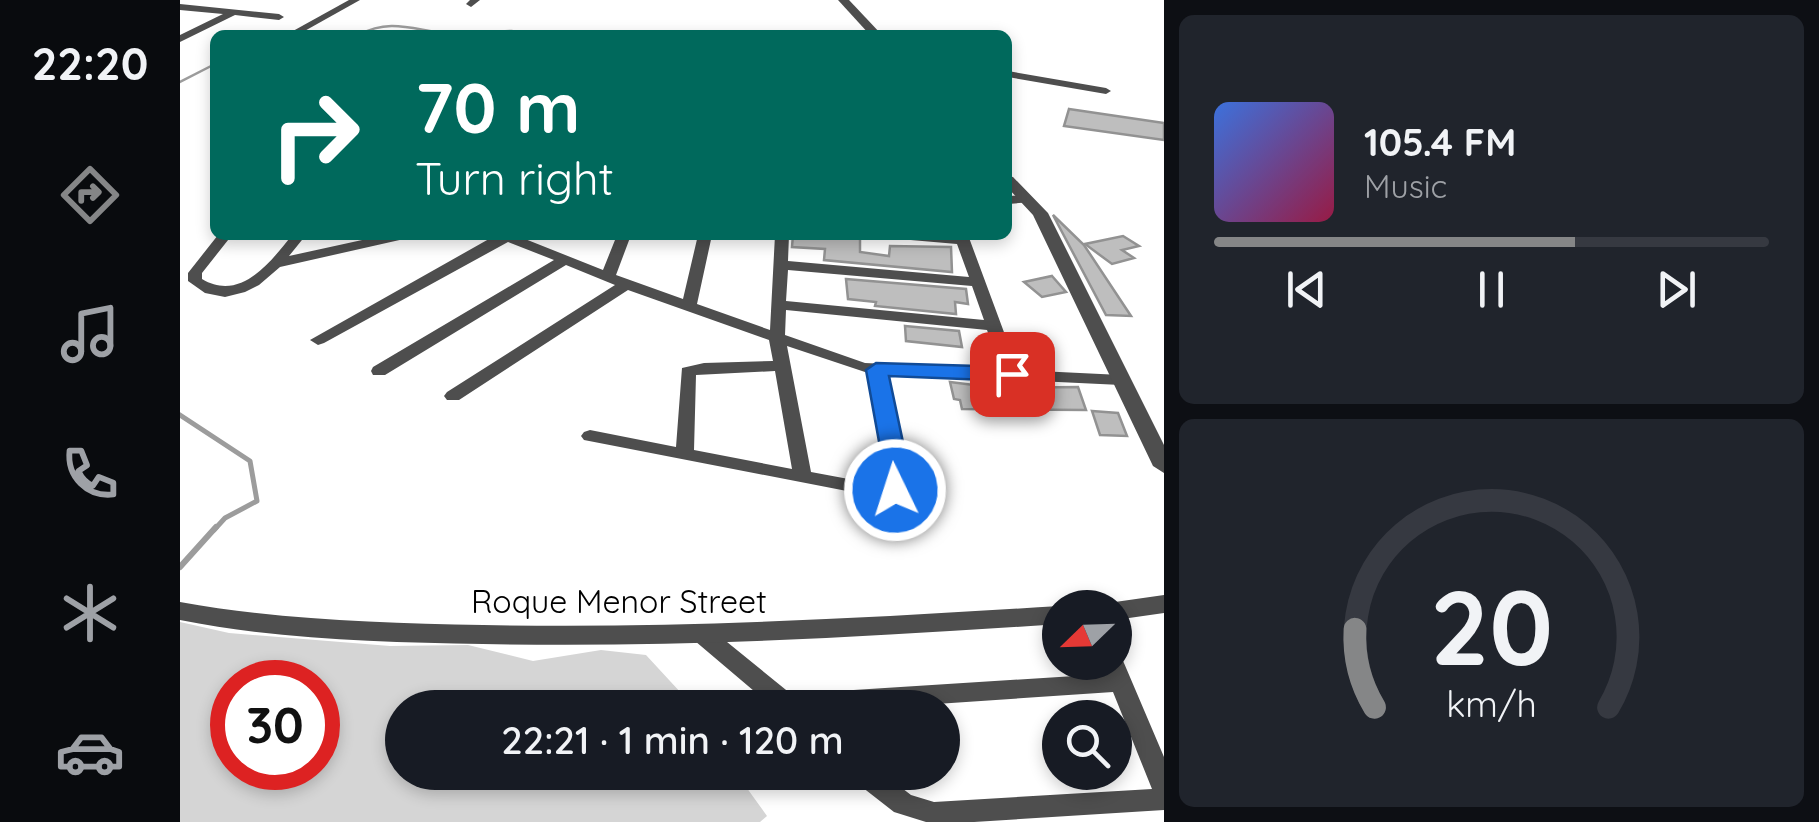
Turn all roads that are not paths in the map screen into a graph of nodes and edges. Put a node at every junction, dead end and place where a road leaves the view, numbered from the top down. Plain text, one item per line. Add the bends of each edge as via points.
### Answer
1 (191, 0) edge
2 (232, 0) edge
3 (276, 0) edge
4 (356, 0) edge
5 (843, 0) edge
6 (180, 6) edge
7 (211, 10) junction
8 (232, 12) junction
9 (250, 14) junction
10 (279, 17) dead end
11 (180, 22) edge
12 (207, 26) junction
13 (300, 30) edge
14 (871, 30) edge
15 (182, 38) edge
16 (1012, 75) edge
17 (1106, 91) dead end
18 (1017, 200) edge
19 (221, 240) edge
20 (295, 240) edge
21 (370, 240) edge
22 (498, 240) edge
23 (622, 240) edge
24 (705, 240) edge
25 (781, 240) edge
26 (963, 240) edge
27 (538, 241) edge
28 (564, 260) junction
29 (279, 263) junction
30 (778, 265) junction
31 (608, 277) junction
32 (980, 282) junction
33 (626, 284) junction
34 (689, 305) junction
35 (778, 305) junction
36 (992, 326) junction
37 (777, 338) junction
38 (318, 340) dead end
39 (782, 366) junction
40 (876, 370) junction
41 (379, 371) dead end
42 (1012, 374) junction
43 (1121, 380) junction
44 (452, 396) dead end
45 (590, 436) dead end
46 (685, 454) junction
47 (1164, 466) edge
48 (803, 478) junction
49 (1164, 604) edge
50 (1132, 609) edge
51 (180, 611) edge
52 (1042, 616) edge
53 (703, 635) junction
54 (1042, 680) edge
55 (1120, 680) edge
56 (769, 690) edge
57 (943, 690) edge
58 (1164, 788) edge
59 (885, 790) edge
60 (1164, 799) edge

1 - 6 street
2 - 7 street
3 - 9 street
4 - 13 street
5 - 14 street
6 - 7 street
7 - 8 street
8 - 9 street
8 - 12 street
9 - 10 street
11 - 12 street
12 - 15 street
16 - 17 street
18 - 43 street via 1040,214
19 - 29 street via 195,273 202,287 246,288
20 - 29 street
21 - 29 street
22 - 38 street
23 - 31 street
24 - 34 street
25 - 30 street
26 - 32 street
27 - 28 street
28 - 31 street
28 - 41 street
30 - 32 street
30 - 35 street
31 - 33 street
32 - 36 street
33 - 34 street
33 - 44 street
34 - 37 street
35 - 36 street
35 - 37 street
36 - 42 street
37 - 39 street
37 - 40 street
39 - 46 street via 688,372
39 - 48 street
40 - 42 street
40 - 48 street via 899,487 877,493
42 - 43 street
43 - 47 street
45 - 46 street
46 - 48 street
49 - 50 street
51 - 53 street, Roque Menor Street via 388,632
52 - 53 street, Roque Menor Street
53 - 56 street
54 - 57 street
55 - 58 street
59 - 60 street via 903,804 934,813

